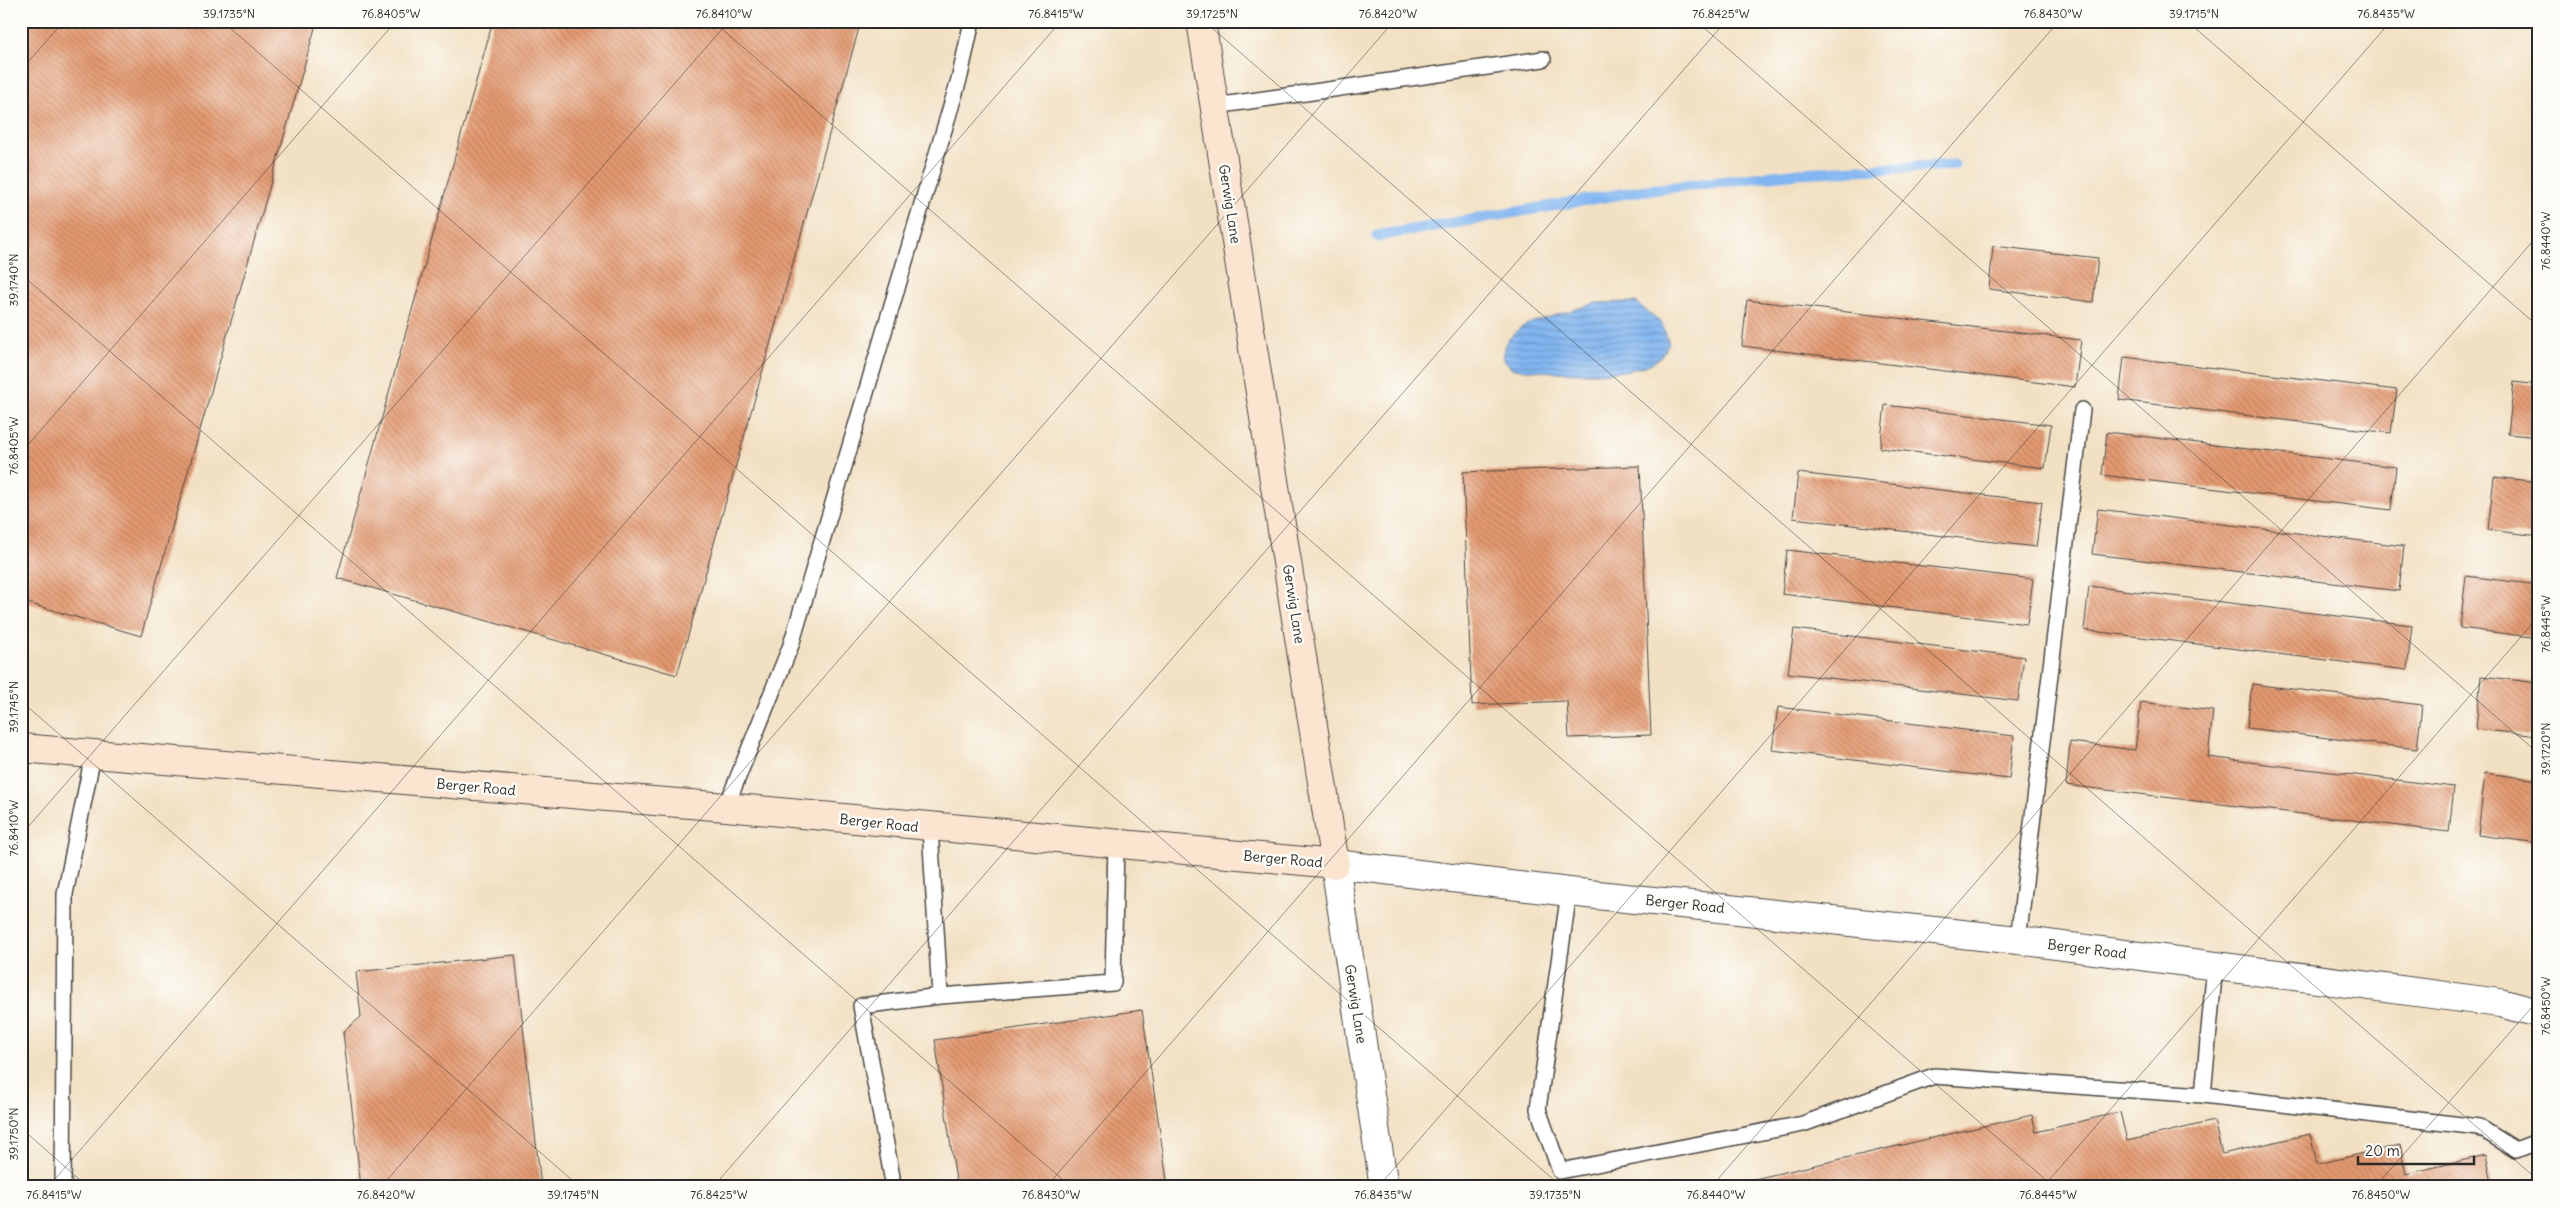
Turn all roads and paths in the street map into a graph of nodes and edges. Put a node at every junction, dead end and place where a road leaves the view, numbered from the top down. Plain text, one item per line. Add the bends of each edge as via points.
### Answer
1 (972, 21) edge
2 (1201, 21) edge
3 (1543, 59) dead end
4 (1215, 106) junction
5 (2082, 410) dead end
6 (21, 748) edge
7 (93, 755) junction
8 (726, 807) junction
9 (930, 828) junction
10 (1116, 843) junction
11 (1335, 864) junction
12 (1569, 892) junction
13 (2018, 940) junction
14 (2215, 965) junction
15 (940, 996) junction
16 (2539, 1013) edge
17 (2203, 1095) junction
18 (2539, 1141) edge
19 (892, 1176) dead end
20 (63, 1187) edge
21 (1384, 1187) edge

1 - 8 lane via 958,84 791,646
2 - 4 street, Gerwig Lane
3 - 4 lane
4 - 11 street, Gerwig Lane
5 - 13 lane
6 - 7 street, Berger Road
7 - 8 street, Berger Road
7 - 20 lane via 65,894
8 - 9 street, Berger Road
9 - 10 street, Berger Road
9 - 15 lane
10 - 11 street, Berger Road
10 - 15 lane via 1113,983
11 - 12 street, Berger Road
11 - 21 street, Gerwig Lane
12 - 13 street, Berger Road
12 - 17 lane via 1538,1109 1560,1171 1803,1124 1934,1076
13 - 14 street, Berger Road
14 - 16 street, Berger Road via 2500,1003
14 - 17 lane
15 - 19 lane via 861,1006
17 - 18 lane via 2479,1128 2516,1150

